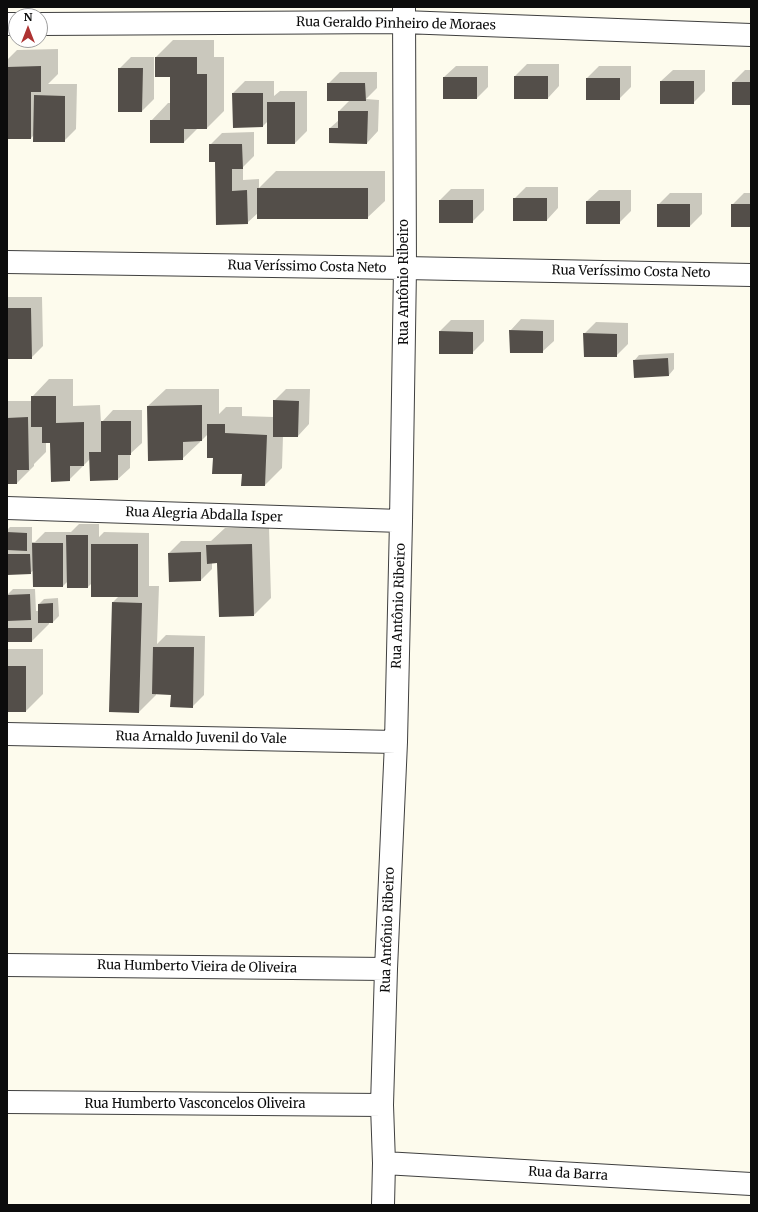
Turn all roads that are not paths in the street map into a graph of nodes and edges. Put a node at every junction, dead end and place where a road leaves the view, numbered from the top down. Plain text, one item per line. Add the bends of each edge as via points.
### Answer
1 (403, 14) edge
2 (48, 24) edge
3 (751, 35) edge
4 (7, 262) edge
5 (405, 268) junction
6 (751, 275) edge
7 (7, 508) edge
8 (401, 521) junction
9 (7, 734) edge
10 (396, 742) junction
11 (7, 965) edge
12 (386, 968) junction
13 (7, 1102) edge
14 (382, 1105) junction
15 (384, 1163) junction
16 (751, 1184) edge
17 (383, 1205) edge

1 - 2 street, Rua Geraldo Pinheiro de Moraes
1 - 3 street, Rua Geraldo Pinheiro de Moraes
1 - 5 street, Rua Antônio Ribeiro
4 - 5 street, Rua Veríssimo Costa Neto
5 - 6 street, Rua Veríssimo Costa Neto
5 - 8 street, Rua Antônio Ribeiro
7 - 8 street, Rua Alegria Abdalla Isper
8 - 10 street, Rua Antônio Ribeiro
9 - 10 street, Rua Arnaldo Juvenil do Vale
10 - 12 street, Rua Antônio Ribeiro
11 - 12 street, Rua Humberto Vieira de Oliveira
12 - 14 street, Rua Antônio Ribeiro
13 - 14 street, Rua Humberto Vasconcelos Oliveira
14 - 15 street, Rua Antônio Ribeiro
15 - 16 street, Rua da Barra
15 - 17 street, Rua Antônio Ribeiro

